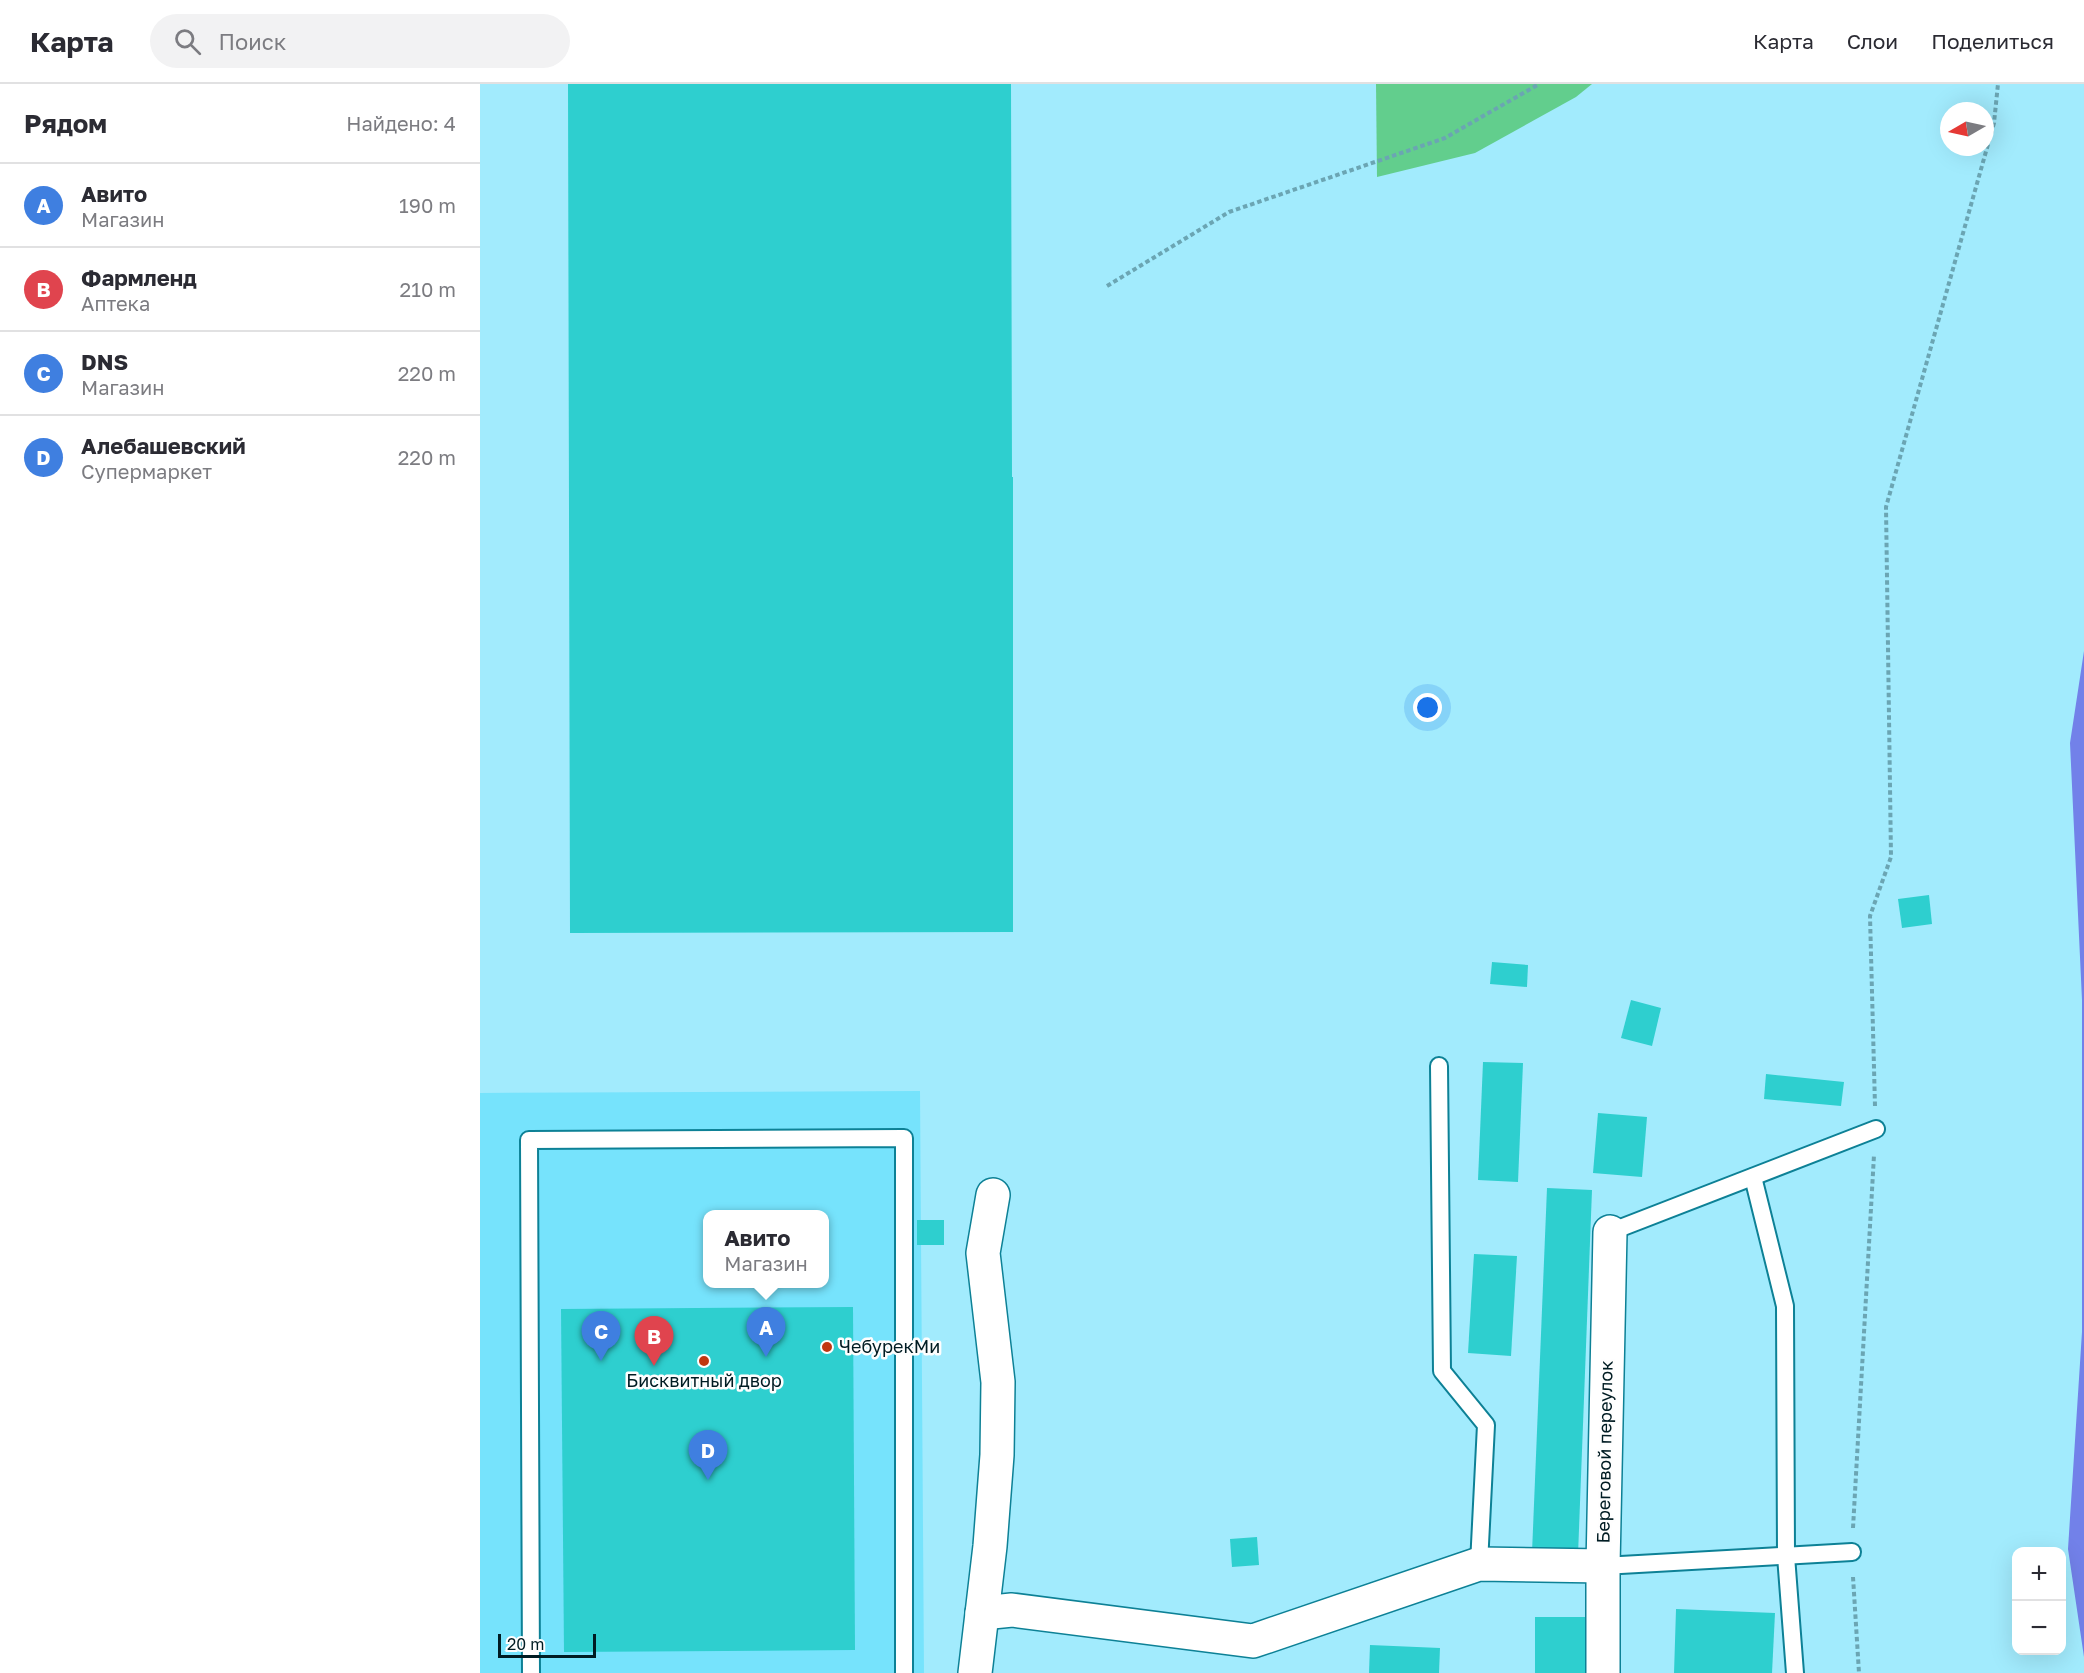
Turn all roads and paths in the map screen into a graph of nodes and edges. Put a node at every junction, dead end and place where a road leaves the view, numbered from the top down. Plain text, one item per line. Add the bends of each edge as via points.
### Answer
1 (1539, 84) edge
2 (1998, 84) edge
3 (1107, 286) dead end
4 (1439, 1066) dead end
5 (1876, 1129) junction
6 (1753, 1177) junction
7 (993, 1195) dead end
8 (1611, 1232) joint
9 (1852, 1552) junction
10 (1786, 1556) junction
11 (1479, 1564) junction
12 (1603, 1566) junction
13 (982, 1613) junction
14 (531, 1673) edge
15 (904, 1673) edge
16 (975, 1673) edge
17 (1603, 1673) edge
18 (1795, 1673) edge
19 (1859, 1673) edge

1 - 3 path via 1445,138 1229,212
2 - 5 path via 1994,123 1886,507 1891,857 1870,916
4 - 11 lane via 1442,1371 1486,1425
5 - 6 lane
5 - 9 path
6 - 8 lane
6 - 10 lane via 1785,1306
7 - 13 street via 983,1254 998,1382 997,1455
8 - 12 street, Береговой переулок
9 - 10 lane
9 - 19 path
10 - 12 lane
10 - 18 lane
11 - 12 street
11 - 13 street via 1253,1641 1012,1610
12 - 17 street, Береговой переулок
13 - 16 street
14 - 15 lane via 529,1140 904,1138

